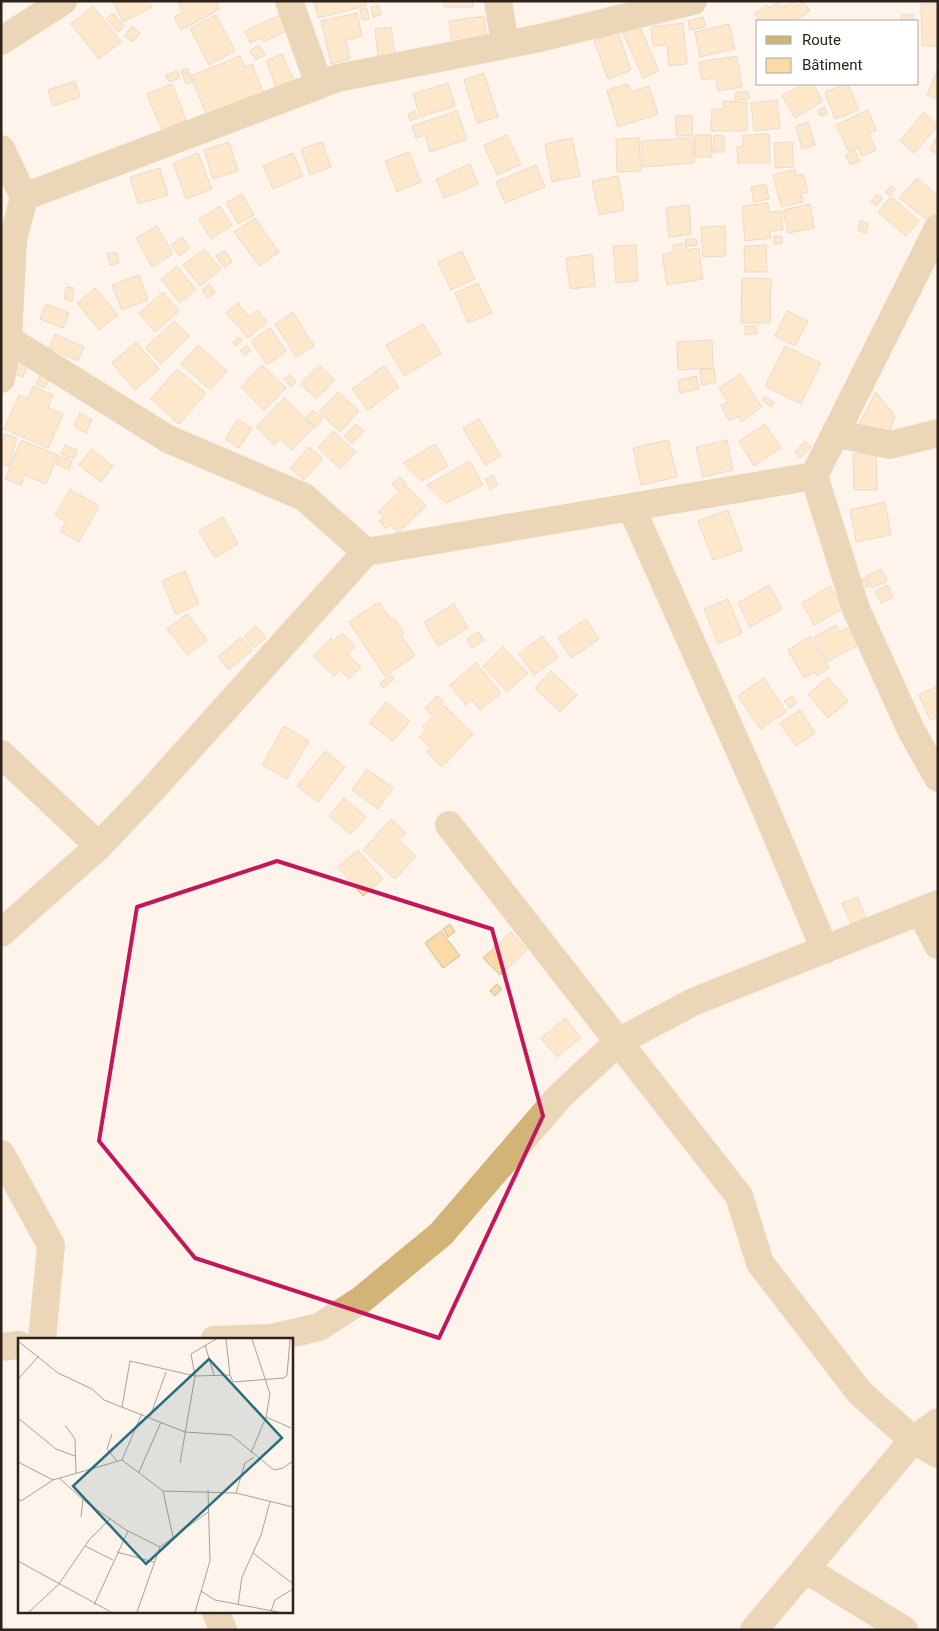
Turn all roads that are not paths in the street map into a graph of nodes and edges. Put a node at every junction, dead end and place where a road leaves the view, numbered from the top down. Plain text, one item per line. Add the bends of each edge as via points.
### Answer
1 (64, 1) edge
2 (289, 1) edge
3 (498, 1) edge
4 (693, 1) edge
5 (1, 41) edge
6 (505, 44) junction
7 (319, 84) junction
8 (1, 149) edge
9 (24, 198) junction
10 (938, 228) edge
11 (8, 339) junction
12 (1, 379) edge
13 (938, 433) edge
14 (835, 434) junction
15 (814, 476) junction
16 (631, 507) junction
17 (366, 552) junction
18 (1, 754) edge
19 (938, 778) edge
20 (449, 825) dead end
21 (99, 846) junction
22 (929, 908) edge
23 (1, 933) edge
24 (938, 945) edge
25 (825, 950) junction
26 (618, 1042) junction
27 (1, 1154) edge
28 (42, 1338) edge
29 (272, 1338) edge
30 (18, 1346) edge
31 (1, 1347) edge
32 (938, 1422) edge
33 (913, 1440) junction
34 (938, 1454) edge
35 (805, 1569) junction
36 (217, 1614) edge
37 (223, 1630) edge
38 (754, 1630) edge
39 (904, 1630) edge

1 - 5 street
2 - 7 street
3 - 6 street
4 - 6 street
6 - 7 street
7 - 9 street
8 - 9 street
9 - 11 street via 13,240
10 - 14 street
11 - 12 street
11 - 17 street via 168,439 304,497
13 - 14 street via 890,445
14 - 15 street
15 - 16 street
15 - 19 street via 856,609 911,730
16 - 17 street
16 - 25 street
17 - 21 street
18 - 21 street
20 - 26 street
21 - 23 street
22 - 24 street
22 - 25 street
25 - 26 street via 693,1002
26 - 29 street via 558,1097 441,1234 362,1300 319,1327
26 - 33 street via 739,1196 760,1263 860,1393
27 - 28 street via 51,1245
30 - 31 street
32 - 33 street
33 - 34 street
33 - 35 street
35 - 38 street
35 - 39 street
36 - 37 street

